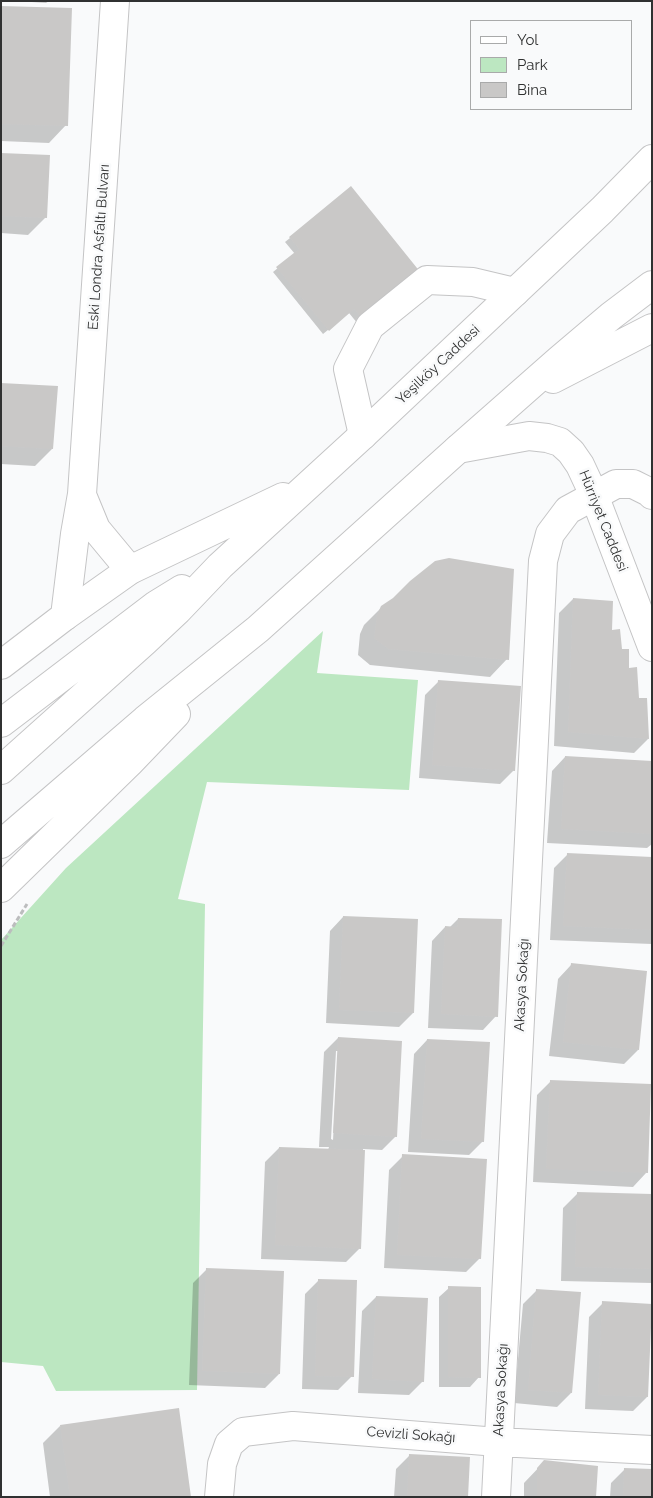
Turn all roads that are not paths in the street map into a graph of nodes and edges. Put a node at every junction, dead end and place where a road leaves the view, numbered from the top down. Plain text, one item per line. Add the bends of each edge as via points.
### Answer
1 (115, 1) edge
2 (652, 159) edge
3 (652, 270) edge
4 (515, 292) junction
5 (643, 292) edge
6 (652, 328) edge
7 (519, 396) junction
8 (363, 436) junction
9 (458, 449) junction
10 (311, 483) junction
11 (82, 494) junction
12 (652, 494) edge
13 (594, 495) junction
14 (220, 566) junction
15 (130, 570) junction
16 (65, 616) junction
17 (258, 629) junction
18 (652, 647) edge
19 (1, 665) edge
20 (1, 723) edge
21 (1, 770) edge
22 (1, 844) edge
23 (1, 888) edge
24 (498, 1442) junction
25 (652, 1450) edge
26 (219, 1497) edge
27 (496, 1497) edge

1 - 11 main road, Eski Londra Asfaltı Bulvarı
2 - 4 main road, Yeşilköy Caddesi
3 - 5 main road
4 - 8 main road, Yeşilköy Caddesi
4 - 8 main road via 473,282 427,280 370,326 348,369
5 - 7 main road via 558,360
6 - 7 main road
7 - 9 main road
8 - 10 main road, Yeşilköy Caddesi
9 - 13 main road, Hürriyet Caddesi via 529,436 560,442 580,465
9 - 17 main road
10 - 14 main road, Yeşilköy Caddesi
10 - 15 main road
11 - 15 main road via 96,529
11 - 16 main road, Eski Londra Asfaltı Bulvarı
12 - 13 main road, Akasya Sokağı via 633,484 616,484
13 - 18 main road, Hürriyet Caddesi
13 - 24 main road, Akasya Sokağı via 568,510 550,534 543,561
14 - 20 main road via 156,605
14 - 21 main road via 145,641
15 - 16 main road
16 - 19 main road
17 - 22 main road via 145,720
17 - 23 main road via 129,763
24 - 25 main road, Cevizli Sokağı
24 - 26 main road, Cevizli Sokağı via 293,1426 243,1432 229,1444 222,1464
24 - 27 main road, Akasya Sokağı

